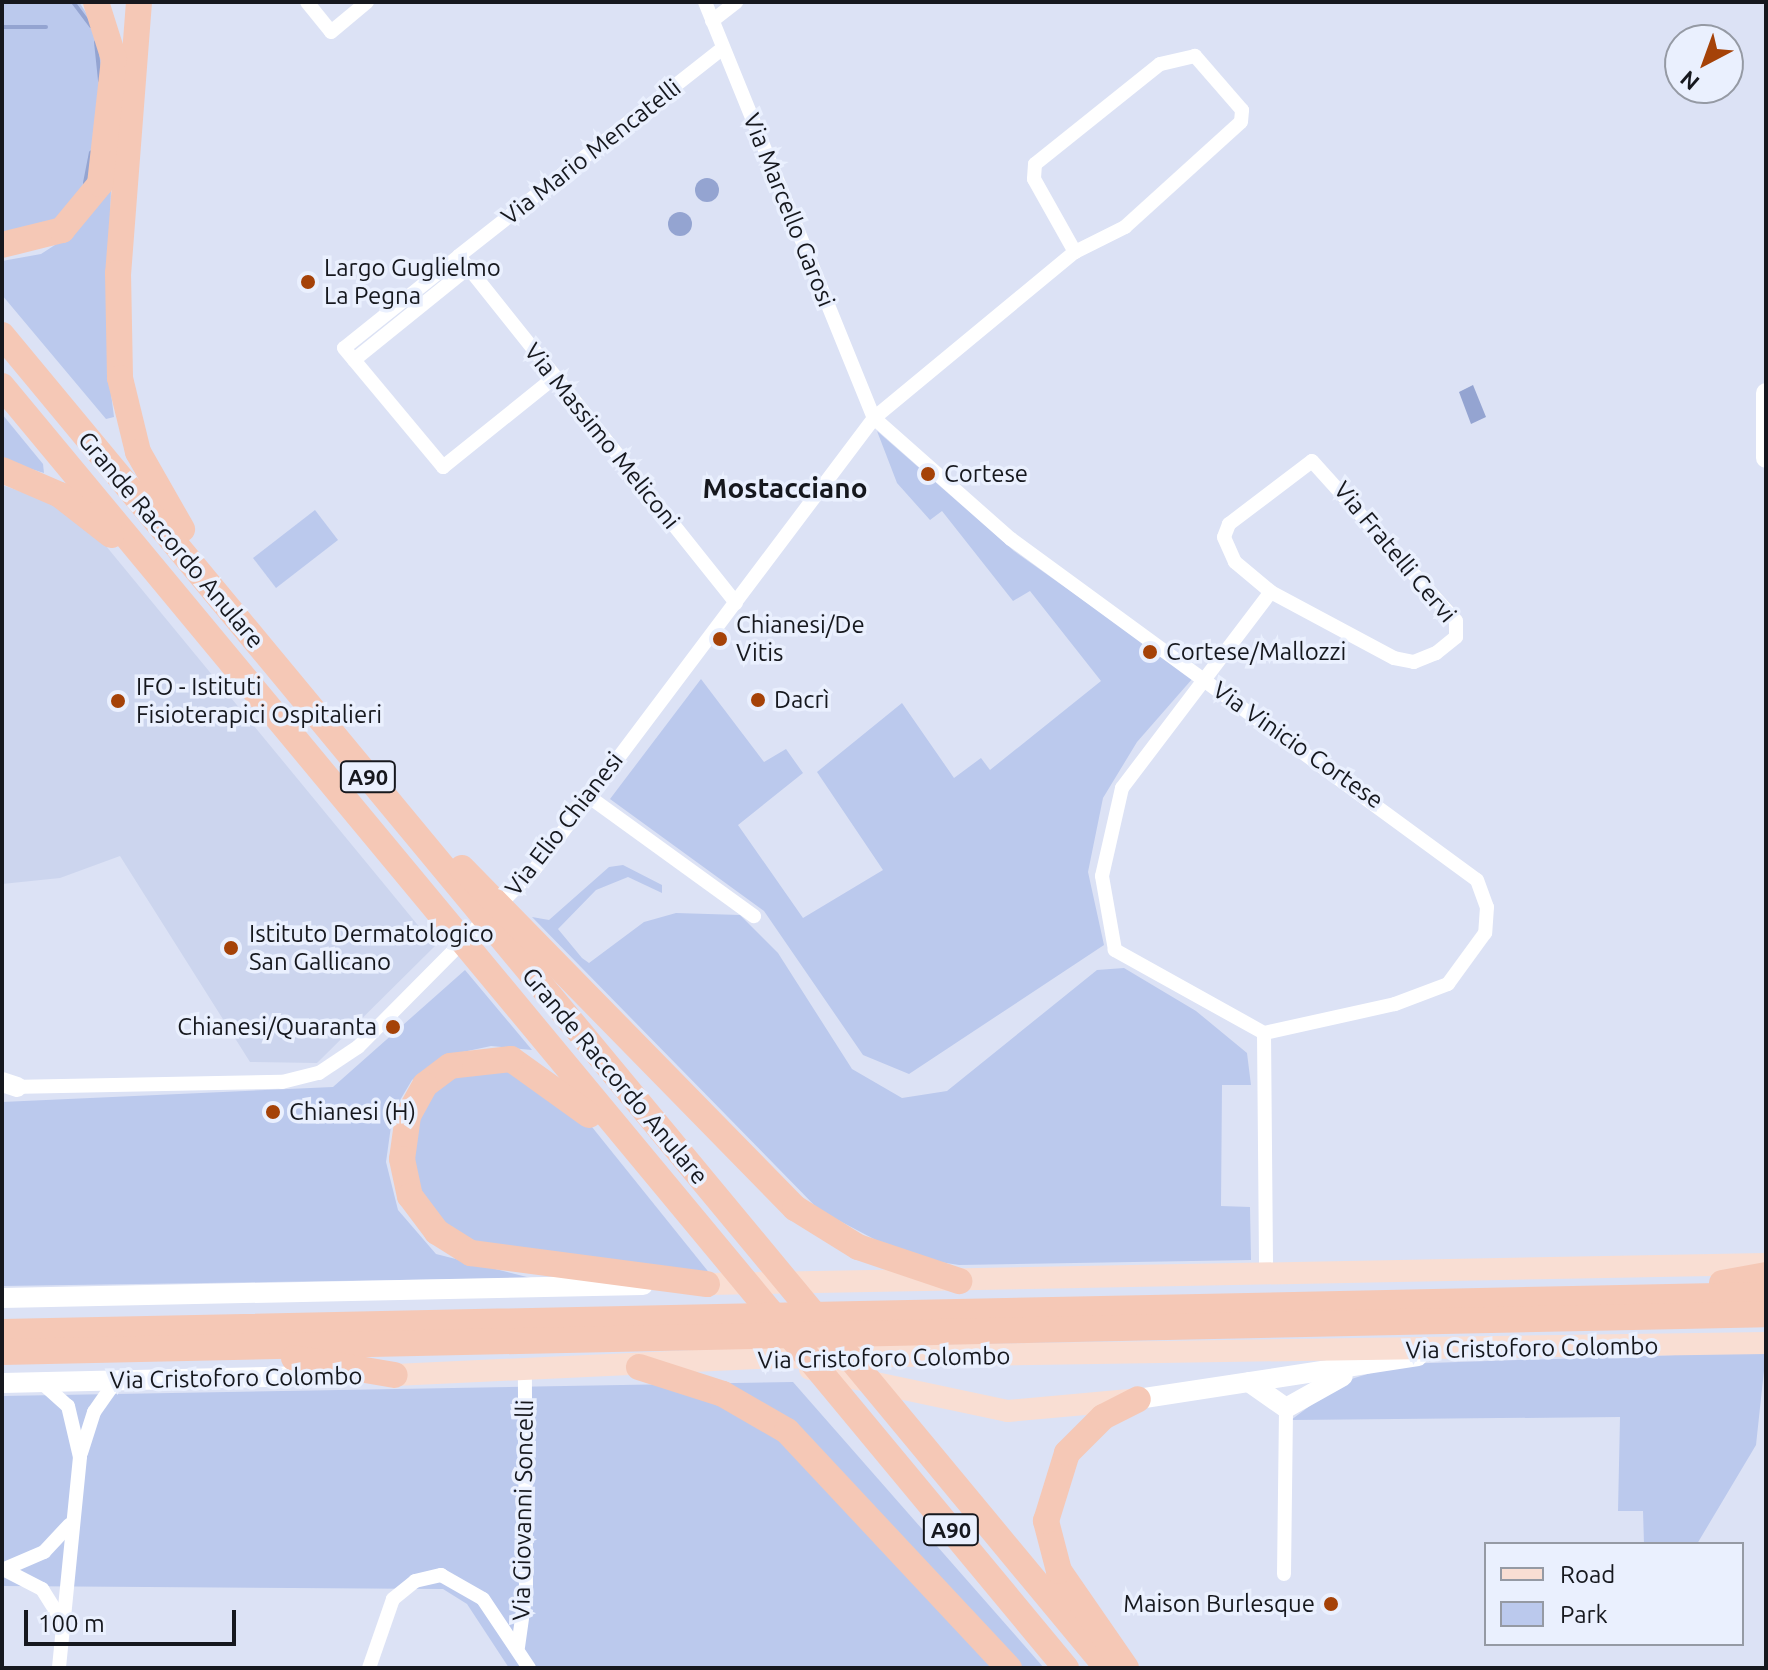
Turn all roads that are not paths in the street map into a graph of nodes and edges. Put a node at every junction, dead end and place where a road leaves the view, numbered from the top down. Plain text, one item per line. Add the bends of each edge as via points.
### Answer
1 (96, 2) edge
2 (139, 2) edge
3 (307, 2) edge
4 (367, 2) edge
5 (705, 2) edge
6 (736, 2) edge
7 (712, 21) junction
8 (723, 48) junction
9 (2, 245) edge
10 (1075, 252) junction
11 (464, 262) junction
12 (2, 335) edge
13 (555, 377) junction
14 (2, 386) edge
15 (1766, 393) edge
16 (874, 418) junction
17 (1766, 458) edge
18 (2, 470) edge
19 (156, 571) junction
20 (1271, 592) junction
21 (736, 603) junction
22 (251, 636) junction
23 (1203, 677) junction
24 (588, 796) junction
25 (388, 802) junction
26 (754, 916) dead end
27 (1264, 1033) junction
28 (7, 1085) edge
29 (663, 1183) junction
30 (1766, 1251) edge
31 (1766, 1264) edge
32 (1437, 1272) junction
33 (1266, 1275) junction
34 (1766, 1275) edge
35 (959, 1281) junction
36 (707, 1284) junction
37 (1766, 1295) edge
38 (2, 1298) edge
39 (1591, 1299) junction
40 (1766, 1314) edge
41 (2, 1332) edge
42 (1766, 1343) edge
43 (211, 1347) junction
44 (1459, 1349) junction
45 (2, 1352) edge
46 (762, 1358) junction
47 (1369, 1364) junction
48 (639, 1367) junction
49 (525, 1372) junction
50 (395, 1375) junction
51 (116, 1381) junction
52 (41, 1382) junction
53 (1249, 1382) junction
54 (2, 1383) edge
55 (1138, 1399) junction
56 (1286, 1408) junction
57 (80, 1457) junction
58 (70, 1525) junction
59 (3, 1570) edge
60 (1284, 1574) dead end
61 (62, 1622) junction
62 (518, 1647) junction
63 (59, 1668) edge
64 (369, 1668) edge
65 (529, 1668) edge
66 (1009, 1668) edge
67 (1066, 1668) edge
68 (1107, 1668) edge
69 (1126, 1668) edge

1 - 9 highway via 114,59 100,184 62,230
2 - 22 highway via 118,273 125,409 153,485
3 - 4 street via 331,32
5 - 7 street, Via Marcello Garosi
6 - 7 street
7 - 8 street, Via Marcello Garosi
8 - 11 street, Via Mario Mencatelli
8 - 16 street, Via Marcello Garosi
10 - 10 street, Via Elio Chianesi via 1125,227 1243,118 1195,56 1160,64 1035,164 1034,179
10 - 16 street, Via Elio Chianesi
11 - 13 street, Via Massimo Meliconi
11 - 13 street, Via Mario Mencatelli via 349,354 443,467
12 - 22 highway, Grande Raccordo Anulare / A90
13 - 21 street, Via Massimo Meliconi
14 - 19 highway, Grande Raccordo Anulare / A90
15 - 17 main road
16 - 21 street, Via Elio Chianesi
16 - 23 street, Via Vinicio Cortese via 1011,539
18 - 19 highway via 70,502
19 - 29 highway, Grande Raccordo Anulare / A90
20 - 20 street, Via Fratelli Cervi via 1409,662 1436,653 1458,633 1455,619 1312,461 1225,532 1239,568
20 - 23 street
21 - 24 street, Via Elio Chianesi
22 - 25 highway, Grande Raccordo Anulare / A90
23 - 27 street via 1146,749 1113,808 1102,876 1115,950
23 - 27 street, Via Vinicio Cortese via 1462,863 1487,907 1476,951 1444,987
24 - 26 street
24 - 28 street, Via Elio Chianesi via 534,870 421,986 348,1055 302,1078
25 - 35 highway via 581,986 795,1208 858,1247
25 - 68 highway, Grande Raccordo Anulare / A90
27 - 33 street
29 - 36 highway via 547,1078 511,1059 469,1059 440,1071 421,1091 405,1129 403,1172 410,1196 458,1248 543,1267
29 - 67 highway, Grande Raccordo Anulare / A90
30 - 32 main road via 1498,1258
31 - 32 main road
32 - 33 main road
33 - 35 main road
34 - 39 highway
35 - 36 main road
36 - 38 main road
37 - 39 highway, Via Cristoforo Colombo
39 - 41 highway, Via Cristoforo Colombo
40 - 43 highway, Via Cristoforo Colombo
42 - 44 main road, Via Cristoforo Colombo
43 - 45 highway, Via Cristoforo Colombo
43 - 50 highway
44 - 46 main road, Via Cristoforo Colombo
44 - 47 main road
46 - 48 main road, Via Cristoforo Colombo
46 - 55 main road via 1008,1411
47 - 53 main road
47 - 56 main road
48 - 49 main road, Via Cristoforo Colombo
48 - 66 highway via 733,1398 787,1431
49 - 50 main road, Via Cristoforo Colombo
49 - 62 street, Via Giovanni Soncelli via 526,1590
50 - 51 main road, Via Cristoforo Colombo
51 - 52 main road, Via Cristoforo Colombo
51 - 57 street via 94,1412
52 - 54 main road, Via Cristoforo Colombo
52 - 57 street via 68,1406
53 - 55 main road
53 - 56 main road
55 - 69 highway via 1103,1417 1067,1453 1046,1521 1059,1571
56 - 60 street
57 - 58 street
58 - 59 street via 44,1552
58 - 61 street
59 - 61 street via 42,1589
61 - 63 street
62 - 64 street via 475,1592 447,1576 429,1575 389,1604
62 - 65 street

